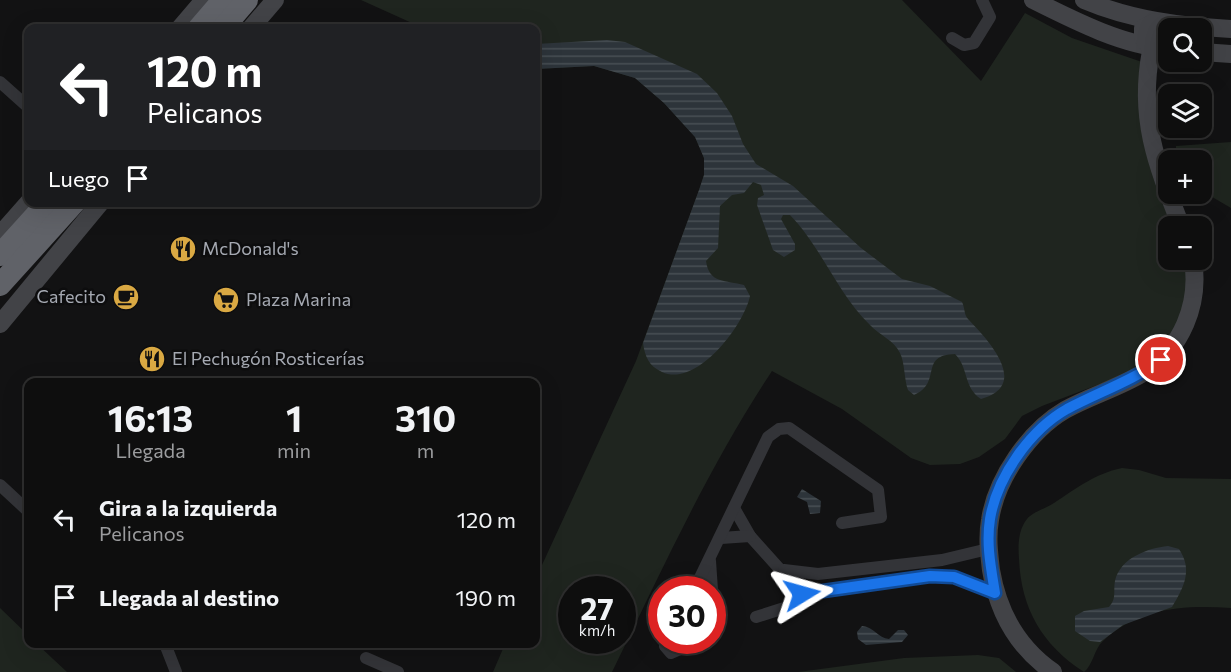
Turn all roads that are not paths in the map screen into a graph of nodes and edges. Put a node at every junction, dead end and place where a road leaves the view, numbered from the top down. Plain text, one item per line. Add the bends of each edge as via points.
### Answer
1 (204, 0) edge
2 (223, 0) edge
3 (247, 0) edge
4 (274, 0) edge
5 (982, 0) edge
6 (1033, 0) edge
7 (1084, 0) edge
8 (1155, 22) junction
9 (183, 24) edge
10 (202, 24) edge
11 (226, 24) edge
12 (254, 24) edge
13 (1231, 29) edge
14 (952, 38) dead end
15 (1158, 47) edge
16 (1158, 47) edge
17 (1212, 53) edge
18 (1231, 54) edge
19 (1158, 62) edge
20 (0, 82) edge
21 (24, 103) edge
22 (25, 207) edge
23 (43, 207) edge
24 (70, 207) edge
25 (97, 207) edge
26 (1177, 216) edge
27 (0, 235) edge
28 (0, 255) edge
29 (1194, 270) edge
30 (0, 285) edge
31 (0, 324) edge
32 (0, 485) edge
33 (24, 507) edge
34 (734, 508) junction
35 (842, 523) dead end
36 (750, 536) junction
37 (721, 538) junction
38 (988, 549) junction
39 (953, 558) junction
40 (710, 560) junction
41 (784, 570) junction
42 (818, 574) junction
43 (701, 576) edge
44 (711, 576) edge
45 (954, 577) junction
46 (818, 592) junction
47 (995, 593) junction
48 (802, 594) junction
49 (756, 617) dead end
50 (167, 648) edge
51 (366, 658) dead end
52 (176, 672) edge
53 (398, 672) edge
54 (1053, 672) edge

1 - 9 street
2 - 10 highway
3 - 11 highway
4 - 12 street
5 - 14 street via 990,17 974,43 964,45
6 - 15 street via 1068,17
7 - 8 street
8 - 13 street
8 - 16 street via 1143,28 1143,38
17 - 18 street
19 - 26 street via 1148,131 1157,167
20 - 21 street
22 - 27 street
23 - 28 highway
24 - 30 highway
25 - 31 street
29 - 38 street via 1195,291 1189,317 1161,360 1045,424 1012,466 995,500
32 - 33 street
34 - 35 street via 768,437 779,429 789,428 878,489 881,518
34 - 36 street
34 - 37 street
36 - 37 street
36 - 41 street
37 - 40 street
38 - 39 street
38 - 47 street
39 - 42 street
39 - 45 street
40 - 43 street
40 - 44 street
41 - 42 street
41 - 48 street
42 - 46 street
45 - 46 street via 930,576
45 - 47 street
46 - 48 street
47 - 54 street via 1005,620 1020,641
48 - 49 street via 800,603
50 - 52 street
51 - 53 street

